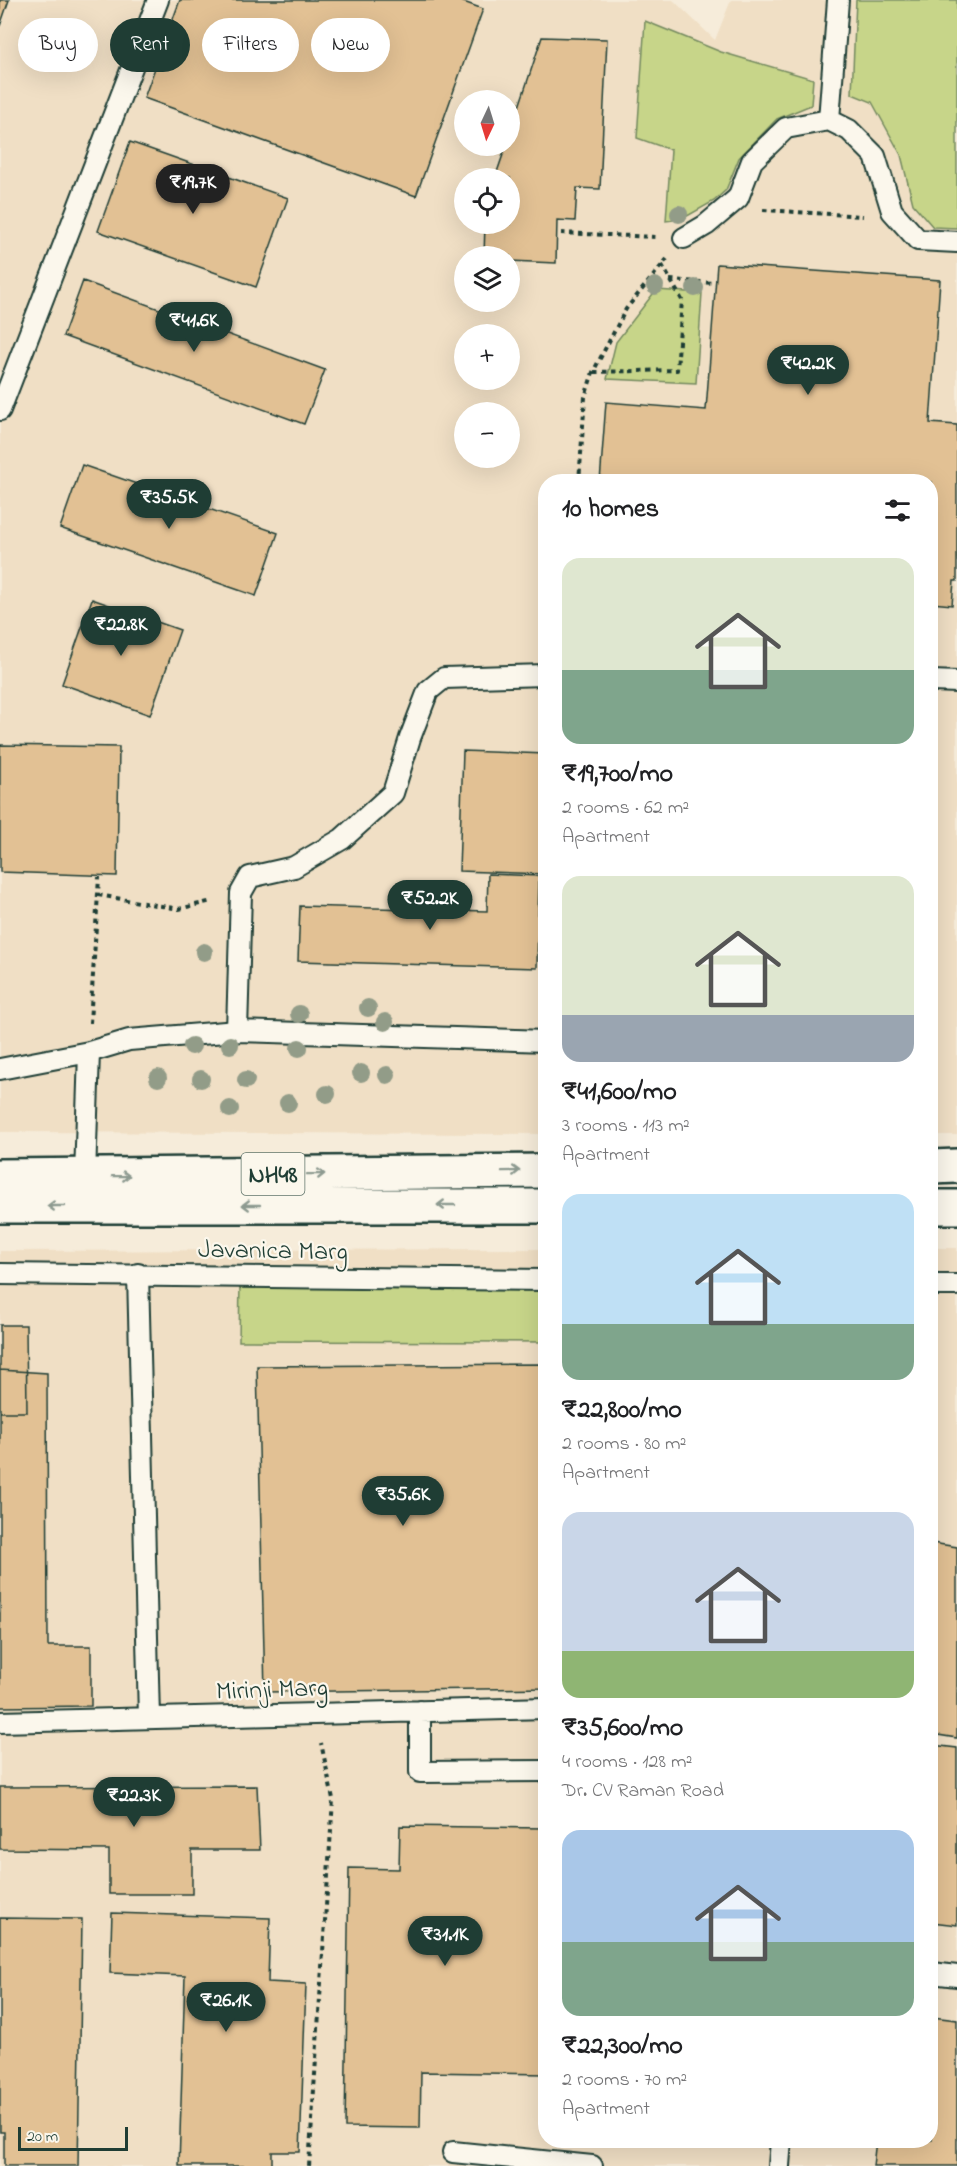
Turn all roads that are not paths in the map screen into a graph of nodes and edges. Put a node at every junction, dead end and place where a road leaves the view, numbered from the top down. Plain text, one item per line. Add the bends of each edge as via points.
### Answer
1 (158, 0) edge
2 (838, 0) edge
3 (829, 120) junction
4 (684, 238) road end
5 (957, 242) edge
6 (0, 410) edge
7 (538, 675) edge
8 (938, 681) edge
9 (957, 682) edge
10 (237, 1031) junction
11 (538, 1041) edge
12 (89, 1052) junction
13 (0, 1069) edge
14 (957, 1166) edge
15 (938, 1167) edge
16 (538, 1171) edge
17 (0, 1176) edge
18 (85, 1177) junction
19 (0, 1206) edge
20 (538, 1206) edge
21 (938, 1207) edge
22 (957, 1207) edge
23 (0, 1274) edge
24 (138, 1274) junction
25 (538, 1280) edge
26 (938, 1285) edge
27 (957, 1285) edge
28 (538, 1708) edge
29 (420, 1711) junction
30 (149, 1718) junction
31 (0, 1722) edge
32 (538, 1771) edge
33 (938, 1974) edge
34 (957, 1976) edge
35 (780, 2148) edge
36 (453, 2151) dead end
37 (592, 2166) edge
38 (779, 2166) edge

1 - 6 lane
2 - 3 lane
3 - 4 lane via 786,128 752,161 738,198
3 - 5 lane via 849,130 875,156 892,211 918,240
7 - 10 lane via 444,678 428,690 393,793 342,839 294,867 250,878 241,892
8 - 9 lane
10 - 11 lane
10 - 12 lane via 129,1040
12 - 13 lane
12 - 18 lane
14 - 15 highway
18 -> 16 highway, NH48
17 - 18 highway, NH48
20 -> 19 highway, NH48
21 - 22 highway
23 - 24 lane, Javanica Marg
24 - 25 lane, Javanica Marg
24 - 30 lane
26 - 27 lane
28 - 29 lane, Mirinji Marg
29 - 30 lane, Mirinji Marg
29 - 32 lane via 420,1772
30 - 31 lane, Mirinji Marg
33 - 34 lane
35 - 38 lane
36 - 37 lane

